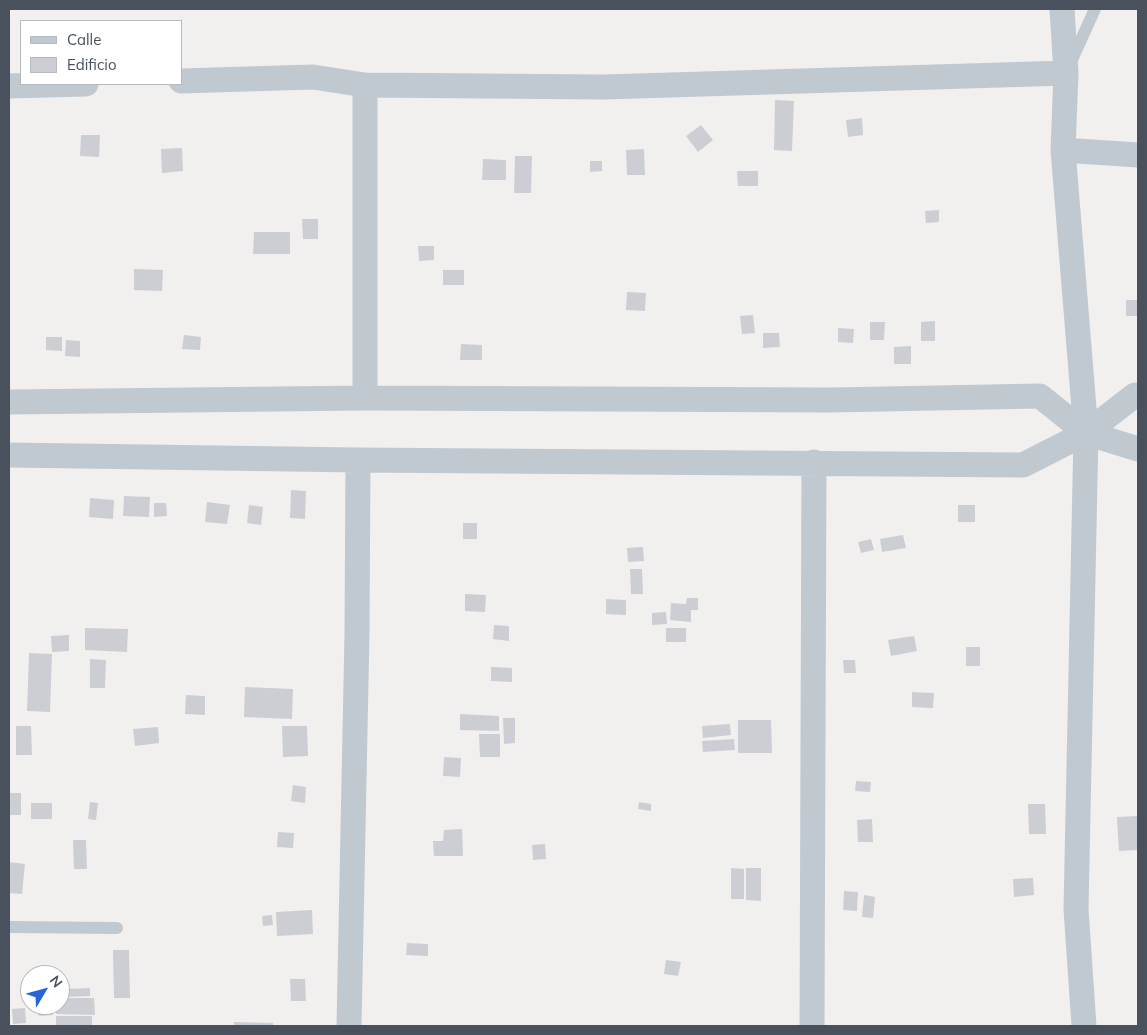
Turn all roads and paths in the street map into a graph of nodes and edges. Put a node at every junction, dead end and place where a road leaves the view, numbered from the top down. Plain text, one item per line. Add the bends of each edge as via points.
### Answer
1 (1062, 9) edge
2 (1095, 9) edge
3 (1066, 74) junction
4 (182, 81) edge
5 (48, 85) edge
6 (365, 85) junction
7 (9, 86) edge
8 (1063, 150) junction
9 (1138, 155) edge
10 (1138, 395) edge
11 (365, 398) junction
12 (9, 402) edge
13 (1086, 433) junction
14 (1138, 449) edge
15 (9, 455) edge
16 (358, 460) junction
17 (814, 462) junction
18 (9, 927) edge
19 (117, 928) dead end
20 (349, 1026) edge
21 (812, 1026) edge
22 (1084, 1026) edge

1 - 3 street
2 - 3 lane
3 - 6 street via 604,87
3 - 8 street
4 - 6 street via 313,77
5 - 7 street
6 - 11 street
8 - 9 street
8 - 13 street
10 - 13 street
11 - 12 street
11 - 13 street via 831,400 1040,396
13 - 14 street
13 - 17 street via 1023,465
13 - 22 street via 1076,909
15 - 16 street
16 - 17 street
16 - 20 street
17 - 21 street
18 - 19 lane

